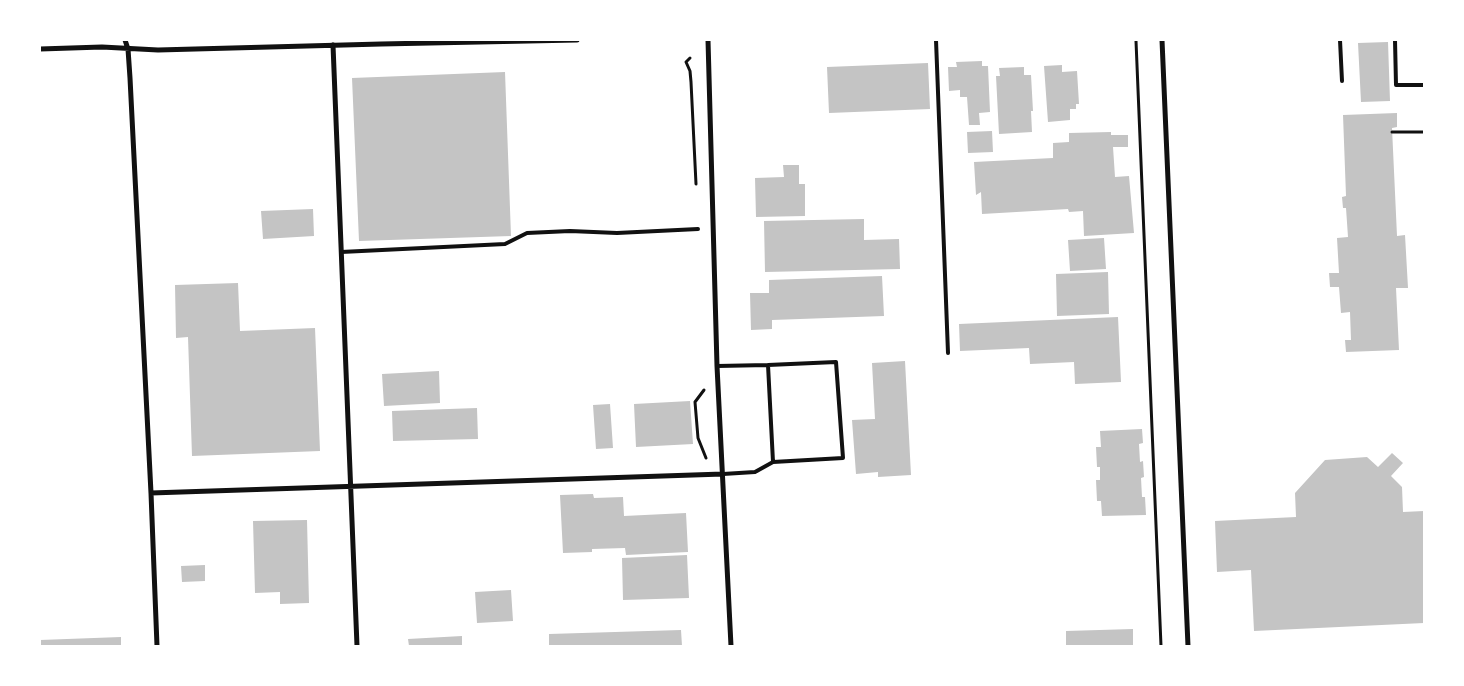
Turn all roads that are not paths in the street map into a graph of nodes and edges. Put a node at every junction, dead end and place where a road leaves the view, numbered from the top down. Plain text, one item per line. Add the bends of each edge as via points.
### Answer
1 (126, 40) edge
2 (577, 40) edge
3 (708, 40) edge
4 (936, 40) edge
5 (1162, 40) edge
6 (1340, 40) edge
7 (1395, 40) edge
8 (333, 46) junction
9 (40, 49) edge
10 (128, 49) junction
11 (1342, 81) dead end
12 (1424, 85) edge
13 (698, 229) dead end
14 (341, 252) junction
15 (948, 353) dead end
16 (768, 365) junction
17 (717, 366) junction
18 (773, 462) junction
19 (723, 474) junction
20 (350, 486) junction
21 (151, 493) junction
22 (157, 646) edge
23 (357, 646) edge
24 (731, 646) edge
25 (1188, 646) edge

1 - 10 street
2 - 8 street
3 - 17 street
4 - 15 lane
5 - 25 street
6 - 11 lane
7 - 12 lane via 1396,85
8 - 10 street
8 - 14 street
9 - 10 street
10 - 21 street
13 - 14 lane via 528,233 505,244
14 - 20 street
16 - 17 lane
16 - 18 lane
16 - 18 lane via 836,362 842,458
17 - 19 street
18 - 19 lane via 755,472
19 - 20 street
19 - 24 street
20 - 21 street
20 - 23 street
21 - 22 street

